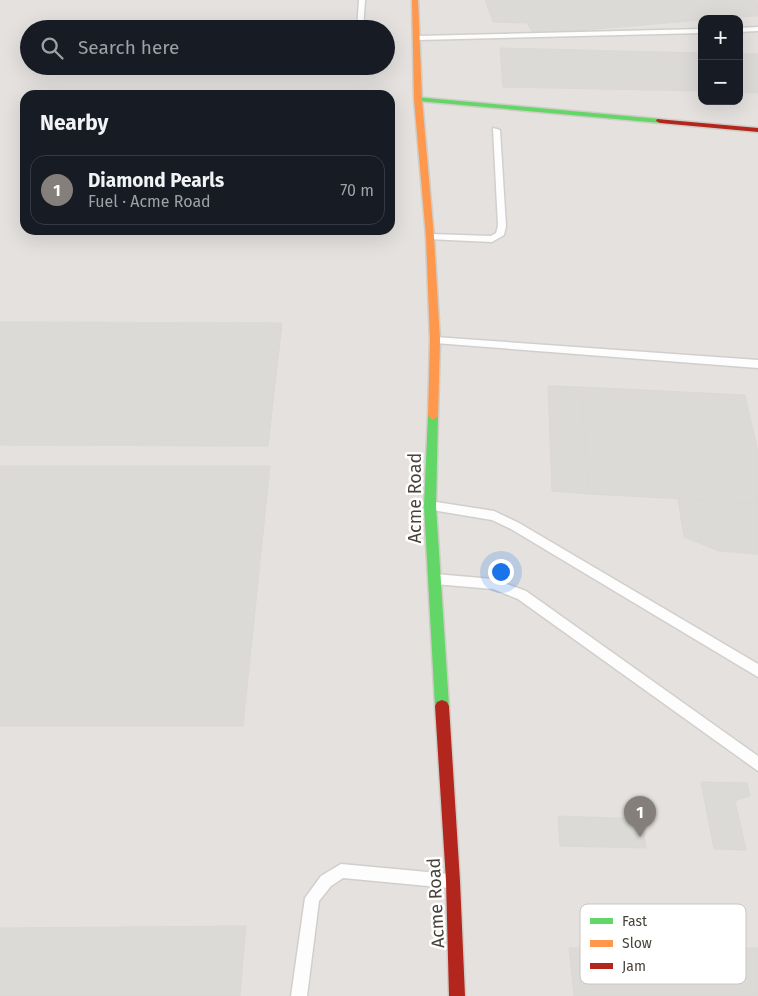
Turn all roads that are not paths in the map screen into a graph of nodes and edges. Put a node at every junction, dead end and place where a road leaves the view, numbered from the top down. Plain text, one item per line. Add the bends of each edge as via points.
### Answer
1 (362, 0) edge
2 (415, 0) edge
3 (361, 20) edge
4 (758, 29) edge
5 (743, 30) edge
6 (698, 31) edge
7 (418, 38) junction
8 (418, 99) junction
9 (496, 130) dead end
10 (758, 130) edge
11 (430, 237) junction
12 (435, 340) junction
13 (758, 364) edge
14 (430, 506) junction
15 (434, 578) junction
16 (758, 671) edge
17 (758, 764) edge
18 (453, 881) junction
19 (299, 996) edge
20 (457, 996) edge

1 - 3 lane
2 - 7 street, Acme Road
4 - 5 lane
6 - 7 lane
7 - 8 street, Acme Road
8 - 10 street
8 - 11 street, Acme Road
9 - 11 lane via 500,235 492,239
11 - 12 street, Acme Road
12 - 13 lane
12 - 14 street, Acme Road
14 - 15 street, Acme Road
14 - 16 lane via 494,516 515,526
15 - 17 lane via 494,584 522,595
15 - 18 street, Acme Road
18 - 19 lane via 340,871 326,881 312,898
18 - 20 street, Acme Road

